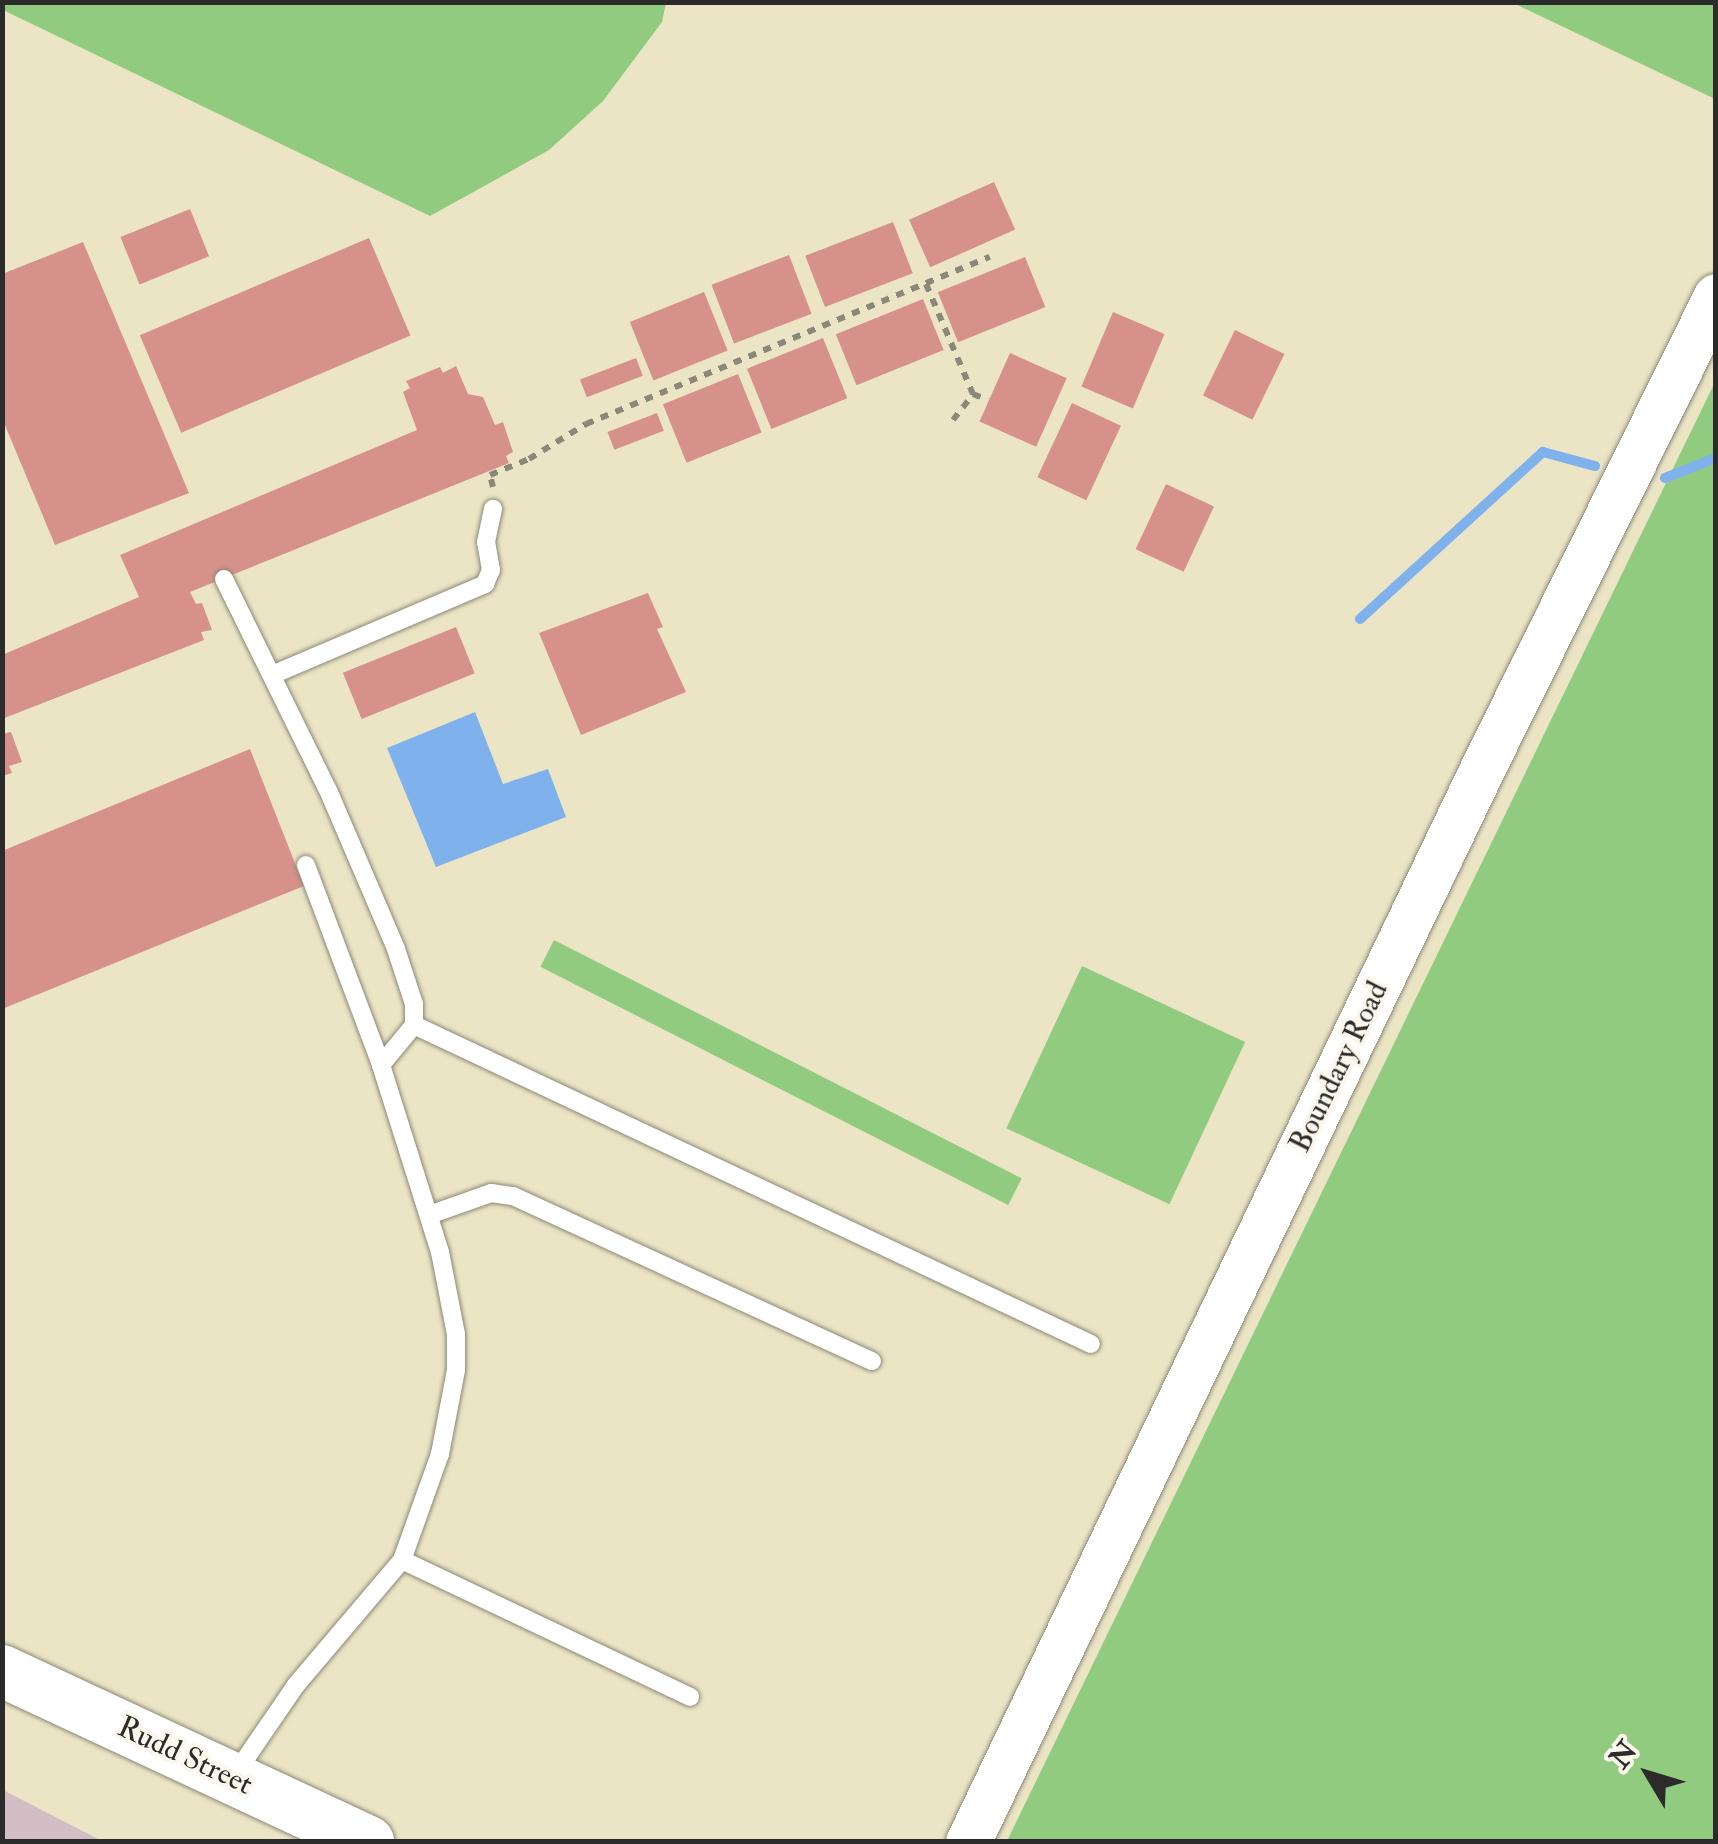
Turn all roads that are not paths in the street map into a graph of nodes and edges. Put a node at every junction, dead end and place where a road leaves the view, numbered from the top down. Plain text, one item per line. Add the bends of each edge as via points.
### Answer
1 (1716, 296) edge
2 (494, 509) dead end
3 (224, 579) dead end
4 (272, 675) junction
5 (306, 865) dead end
6 (414, 1025) junction
7 (381, 1065) junction
8 (429, 1214) junction
9 (1091, 1344) dead end
10 (872, 1361) dead end
11 (402, 1560) junction
12 (2, 1671) edge
13 (690, 1697) dead end
14 (232, 1778) junction
15 (368, 1842) edge
16 (968, 1842) edge

1 - 16 street, Boundary Road
2 - 4 lane via 485,584
3 - 4 lane
4 - 6 lane via 396,949
5 - 7 lane
6 - 7 lane
6 - 9 lane
7 - 8 lane
8 - 10 lane via 491,1193 513,1196
8 - 11 lane via 452,1306 456,1370 440,1454
11 - 13 lane
11 - 14 lane via 296,1685
12 - 14 main road, Rudd Street
14 - 15 main road, Rudd Street

